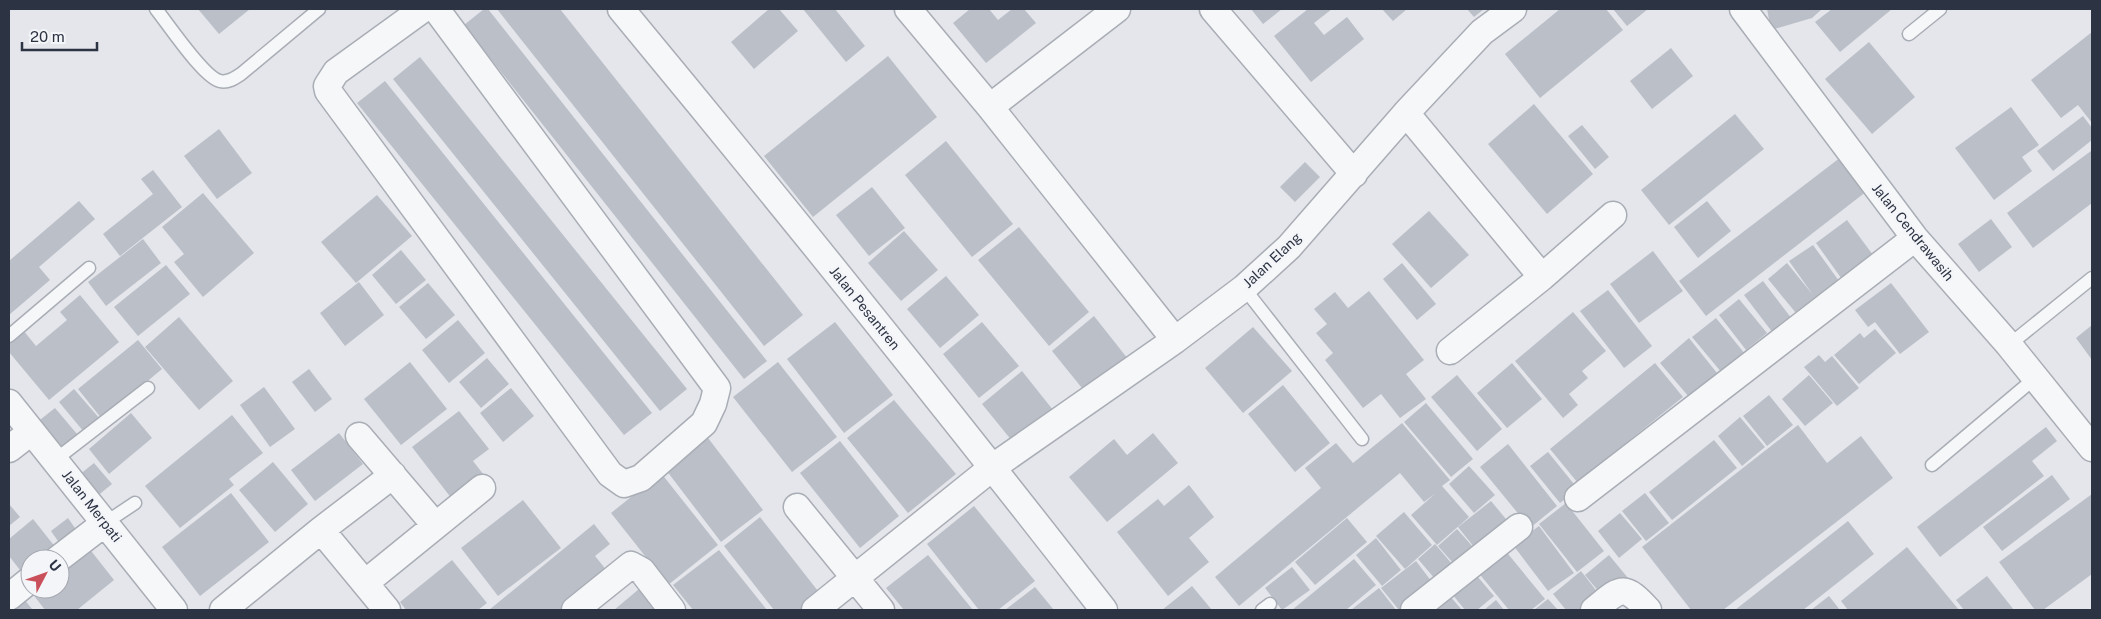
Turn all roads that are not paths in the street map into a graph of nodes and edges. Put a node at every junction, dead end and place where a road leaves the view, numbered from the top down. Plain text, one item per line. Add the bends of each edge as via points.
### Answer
1 (156, 9) edge
2 (319, 9) edge
3 (423, 9) edge
4 (436, 9) edge
5 (621, 9) edge
6 (908, 9) edge
7 (1116, 9) edge
8 (1213, 9) edge
9 (1512, 9) edge
10 (1743, 9) edge
11 (1940, 9) edge
12 (1909, 34) dead end
13 (990, 107) junction
14 (1406, 113) junction
15 (1354, 174) junction
16 (1613, 215) dead end
17 (1915, 238) junction
18 (89, 268) dead end
19 (1542, 277) junction
20 (2092, 278) edge
21 (1244, 288) junction
22 (9, 336) edge
23 (1175, 340) junction
24 (2009, 345) junction
25 (1450, 351) dead end
26 (2035, 378) junction
27 (148, 388) dead end
28 (9, 403) edge
29 (31, 432) junction
30 (359, 436) dead end
31 (1362, 439) dead end
32 (2092, 448) edge
33 (9, 449) edge
34 (55, 460) junction
35 (1932, 465) dead end
36 (993, 467) junction
37 (393, 475) junction
38 (482, 488) dead end
39 (1578, 498) dead end
40 (135, 503) dead end
41 (797, 507) dead end
42 (105, 523) junction
43 (435, 525) junction
44 (1520, 527) dead end
45 (321, 530) junction
46 (70, 550) edge
47 (856, 578) junction
48 (365, 583) junction
49 (20, 588) edge
50 (9, 597) edge
51 (174, 610) edge
52 (222, 610) edge
53 (387, 610) edge
54 (575, 610) edge
55 (672, 610) edge
56 (815, 610) edge
57 (881, 610) edge
58 (1104, 610) edge
59 (1414, 610) edge
60 (1594, 610) edge
61 (1648, 610) edge

1 - 2 lane via 204,71 224,82 241,74
3 - 4 street via 336,72 327,86 328,91 610,474 624,484 631,483 704,423 717,388
5 - 36 street, Jalan Pesantren
6 - 13 street
7 - 13 street
8 - 15 street
9 - 14 street, Jalan Elang via 1482,32
10 - 17 street, Jalan Cendrawasih
11 - 12 lane
13 - 23 street
14 - 15 street, Jalan Elang
14 - 19 street
15 - 21 street, Jalan Elang via 1289,247
16 - 19 street
17 - 24 street, Jalan Cendrawasih
17 - 39 street
18 - 22 lane
19 - 25 street
20 - 24 lane
21 - 23 street, Jalan Elang
21 - 31 lane
23 - 36 street, Jalan Elang
24 - 26 street, Jalan Cendrawasih
26 - 32 street, Jalan Cendrawasih
26 - 35 lane
27 - 34 lane
28 - 29 street, Jalan Merpati
29 - 33 street
29 - 34 street, Jalan Merpati
30 - 37 street
34 - 42 street, Jalan Merpati
36 - 47 street, Jalan Elang
36 - 58 street, Jalan Pesantren
37 - 43 street
37 - 45 street
38 - 43 street
40 - 42 lane
41 - 47 street
42 - 46 street
42 - 51 street, Jalan Merpati
43 - 48 street
44 - 59 street
45 - 48 street
45 - 52 street
47 - 56 street, Jalan Elang
47 - 57 street
48 - 53 street
49 - 50 street
54 - 55 street via 631,565 642,571
60 - 61 street via 1613,594 1623,591 1631,593

